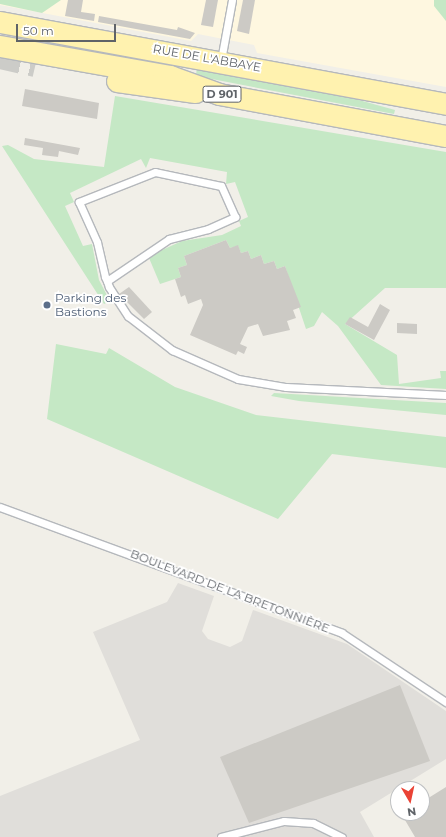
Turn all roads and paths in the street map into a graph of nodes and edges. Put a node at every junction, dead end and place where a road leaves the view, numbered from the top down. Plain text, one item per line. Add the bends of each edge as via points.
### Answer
1 (232, 0) edge
2 (0, 22) edge
3 (0, 30) edge
4 (0, 46) edge
5 (221, 60) junction
6 (35, 66) tunnel mouth
7 (265, 68) junction
8 (295, 73) junction
9 (219, 94) junction
10 (446, 104) edge
11 (446, 117) edge
12 (446, 136) edge
13 (107, 281) junction
14 (446, 395) edge
15 (0, 507) edge
16 (446, 702) edge
17 (239, 835) edge
18 (221, 837) edge
19 (342, 837) edge

1 - 5 lane
2 - 5 main road, RUE DE L'ABBAYE
3 - 7 lane via 230,70
4 - 9 main road, RUE DE L'ABBAYE / D 901 via 170,76
5 - 7 main road, RUE DE L'ABBAYE
6 - 9 main road, RUE DE L'ABBAYE / D 901 via 165,90
7 - 8 main road, RUE DE L'ABBAYE
8 - 10 main road, RUE DE L'ABBAYE
8 - 11 main road, RUE DE L'ABBAYE via 409,110
9 - 12 main road, RUE DE L'ABBAYE / D 901
13 - 13 lane via 97,242 79,202 155,172 222,186 235,217 208,229 171,238
13 - 14 lane via 128,316 145,331 207,369 238,379 286,387
15 - 16 lane, BOULEVARD DE LA BRETONNIÈRE via 342,633
17 - 18 lane
17 - 19 lane via 284,821 313,823

